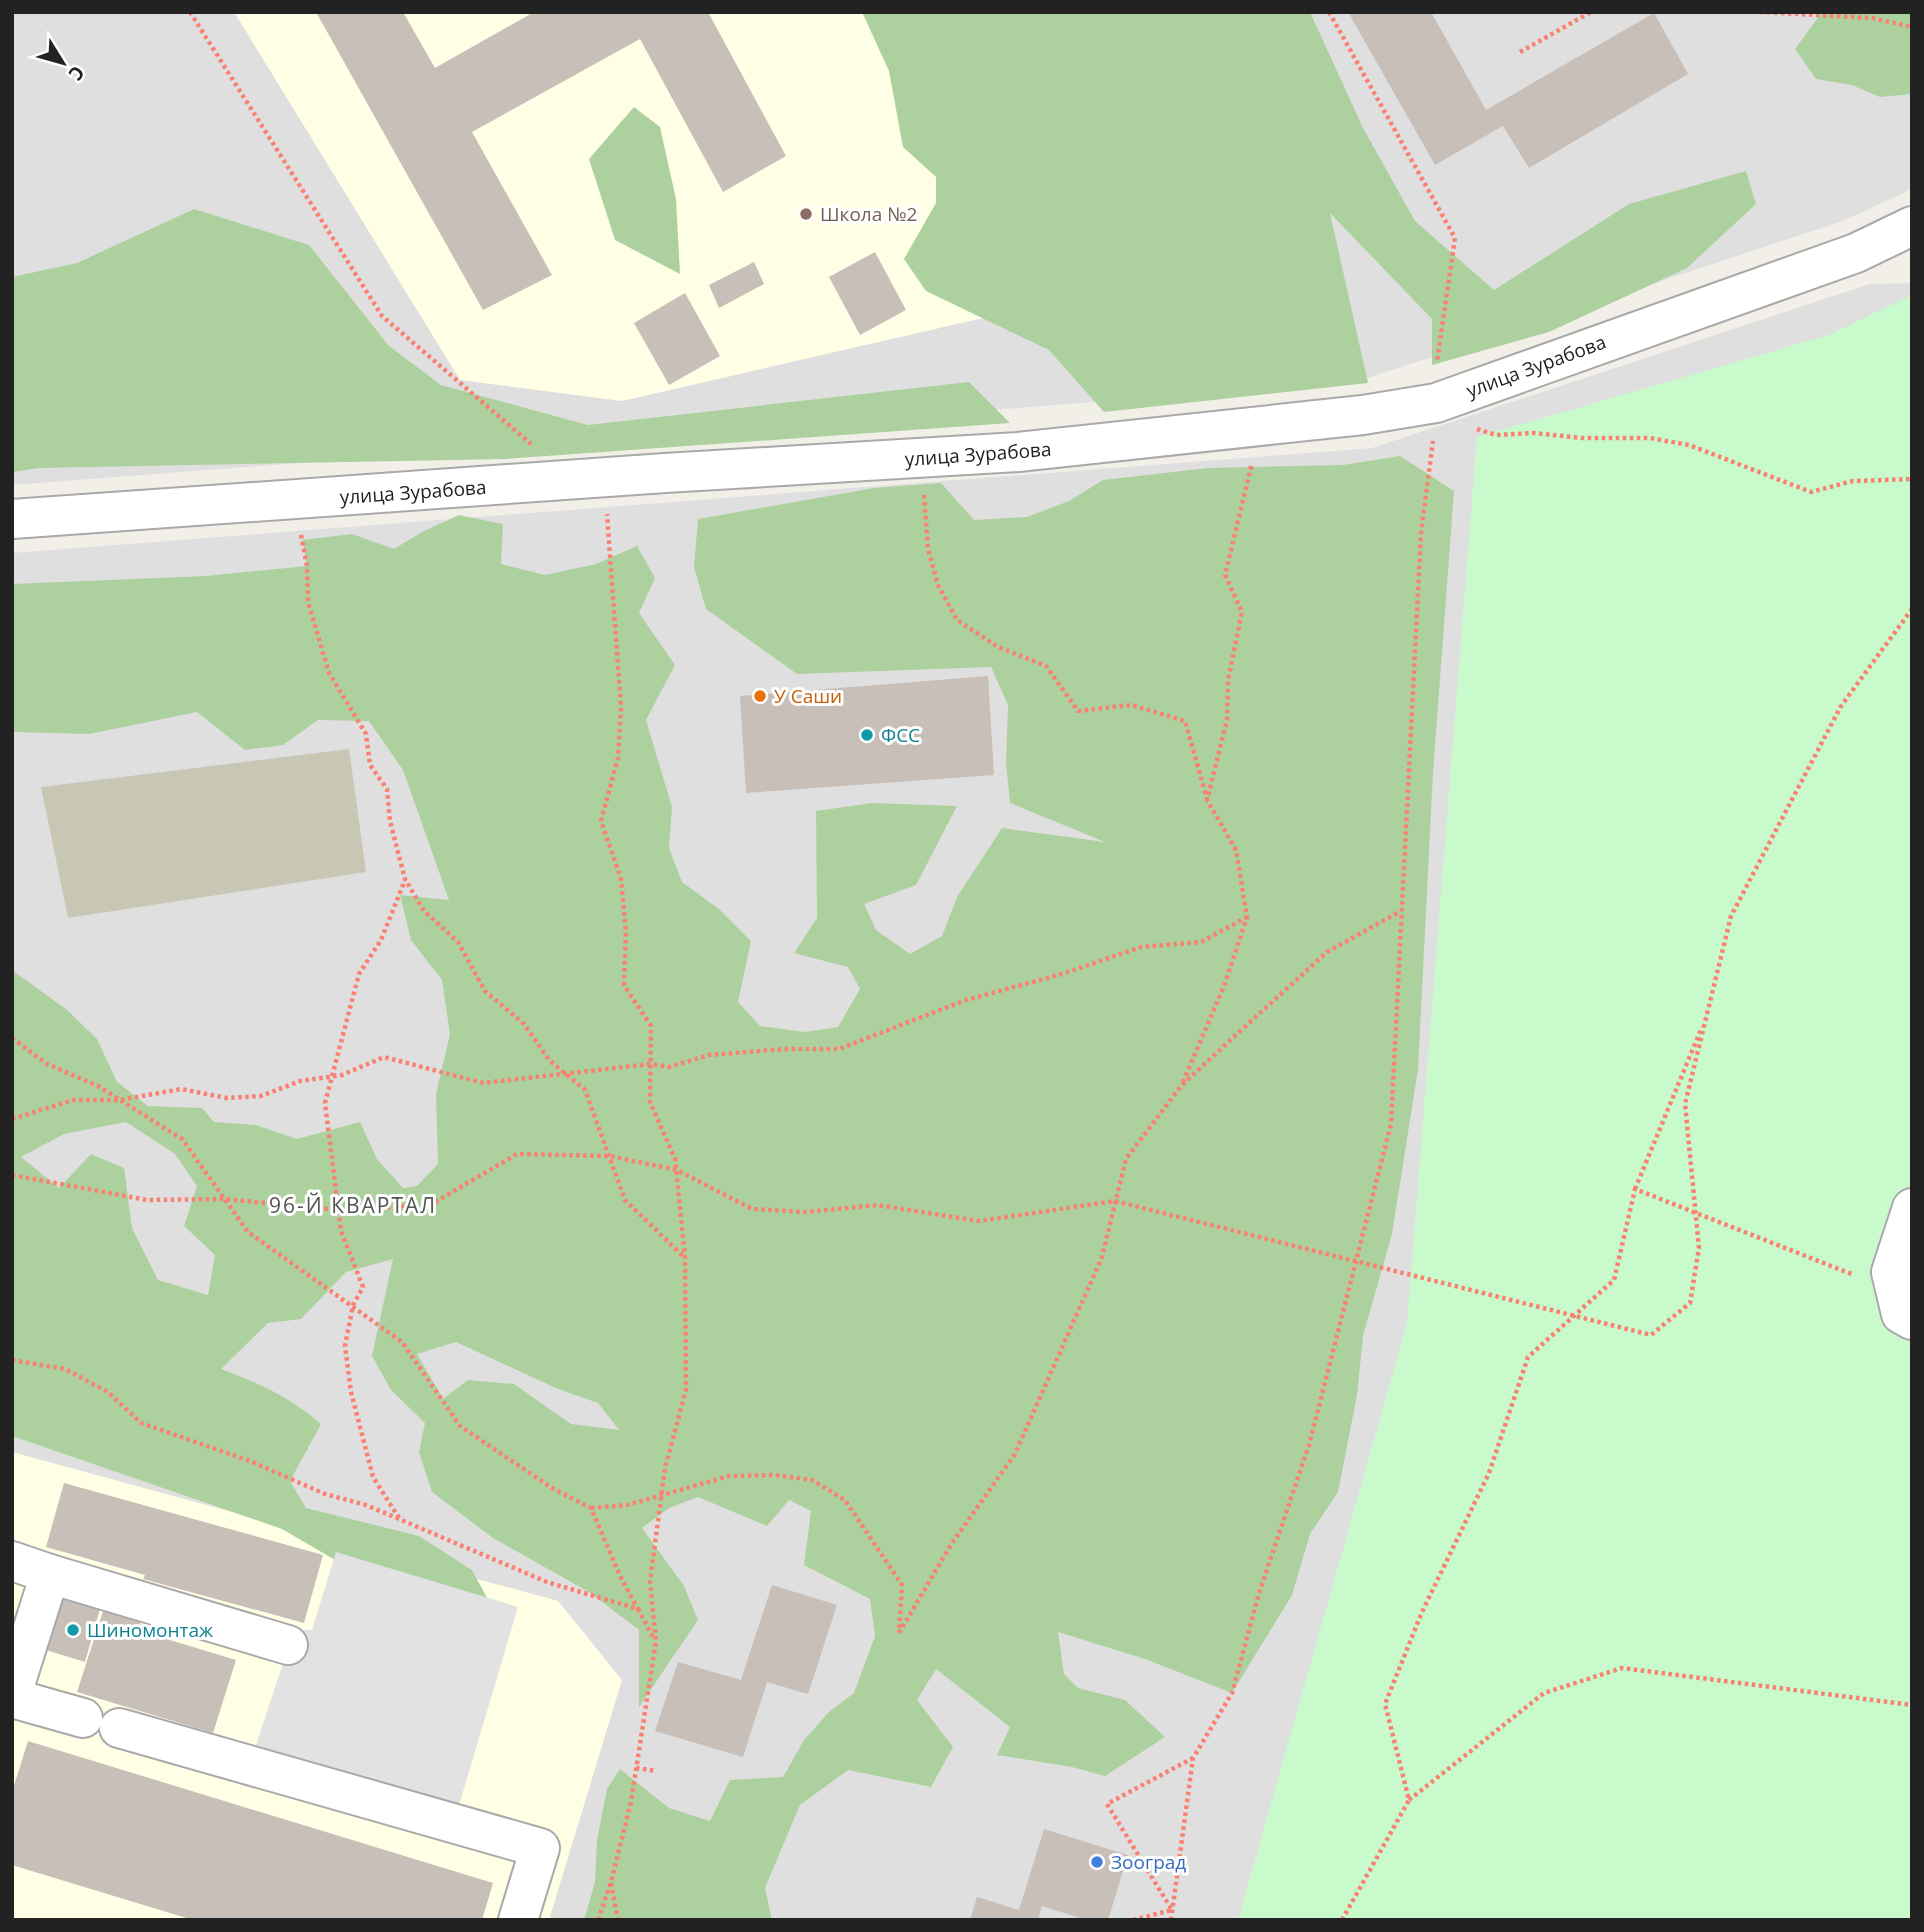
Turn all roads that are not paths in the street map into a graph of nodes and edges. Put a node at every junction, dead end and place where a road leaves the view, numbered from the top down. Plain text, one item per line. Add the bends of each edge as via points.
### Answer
1 (1912, 226) edge
2 (12, 519) edge
3 (1912, 1208) edge
4 (1904, 1306) edge
5 (12, 1561) edge
6 (50, 1574) junction
7 (288, 1645) dead end
8 (12, 1696) edge
9 (83, 1718) dead end
10 (119, 1728) dead end
11 (518, 1920) edge

1 - 2 street, улица Зурабова via 1856,253 1436,403 1363,415 1117,444 592,491
3 - 4 street via 1891,1272
5 - 6 street
6 - 7 street
6 - 8 street
8 - 9 street
10 - 11 street via 540,1848

